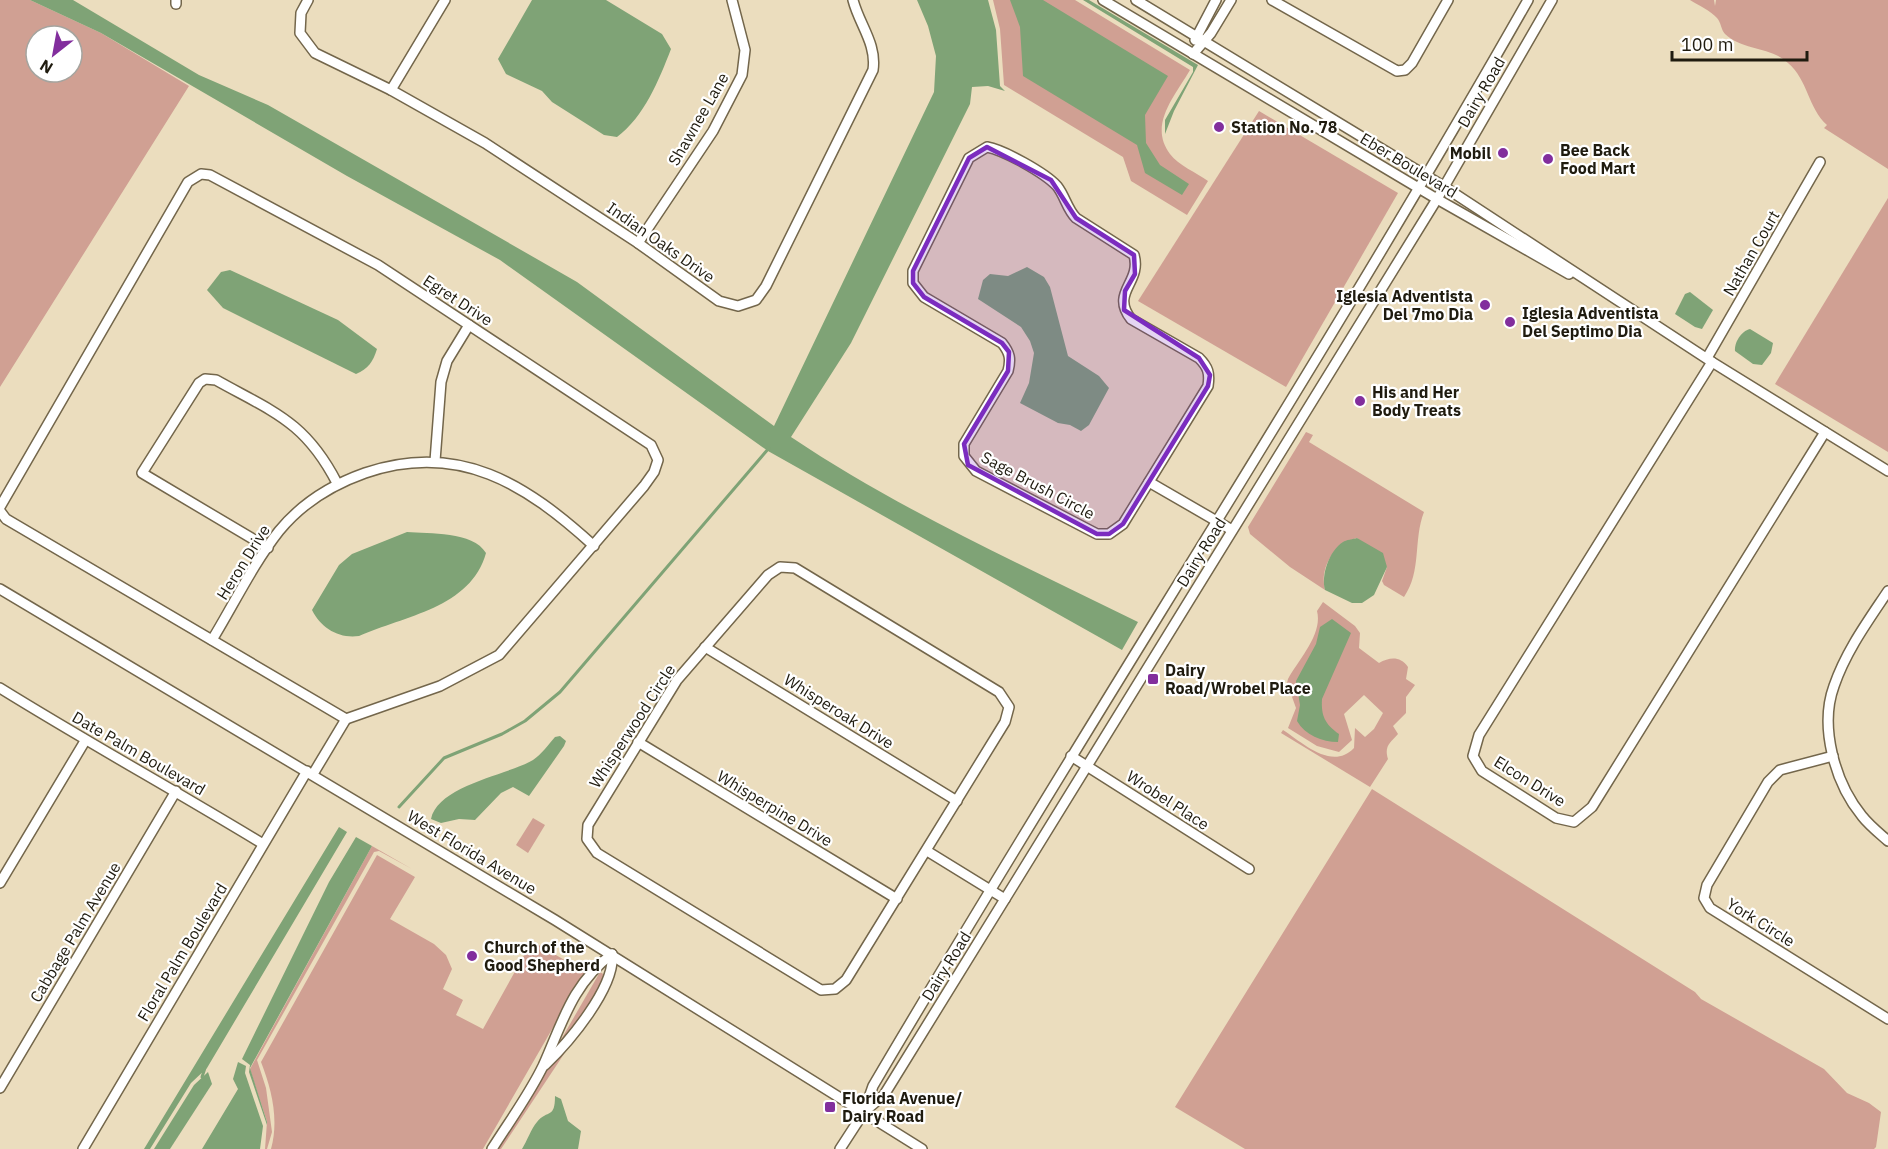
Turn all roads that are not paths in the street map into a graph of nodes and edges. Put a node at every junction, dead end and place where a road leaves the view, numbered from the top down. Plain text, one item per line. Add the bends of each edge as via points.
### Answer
1 (308, 0) edge
2 (445, 0) edge
3 (732, 0) edge
4 (853, 0) edge
5 (1103, 0) edge
6 (1136, 0) edge
7 (1216, 0) edge
8 (1231, 0) edge
9 (1272, 0) edge
10 (1448, 0) edge
11 (1528, 0) edge
12 (1552, 0) edge
13 (1195, 36) junction
14 (1205, 41) junction
15 (1193, 54) junction
16 (391, 90) junction
17 (1821, 162) dead end
18 (1428, 177) junction
19 (1443, 186) junction
20 (1420, 189) junction
21 (1437, 199) junction
22 (638, 243) junction
23 (1640, 315) junction
24 (469, 325) junction
25 (1710, 360) junction
26 (1825, 432) junction
27 (435, 461) junction
28 (1888, 471) edge
29 (1149, 482) junction
30 (337, 483) junction
31 (0, 509) edge
32 (1217, 521) junction
33 (1232, 530) junction
34 (594, 546) junction
35 (268, 548) junction
36 (0, 589) edge
37 (1888, 591) edge
38 (212, 640) junction
39 (705, 647) junction
40 (0, 688) edge
41 (346, 719) junction
42 (85, 741) junction
43 (638, 742) junction
44 (1071, 756) junction
45 (1833, 756) junction
46 (1087, 765) junction
47 (310, 772) junction
48 (176, 791) junction
49 (957, 801) junction
50 (1888, 841) edge
51 (263, 844) junction
52 (927, 850) junction
53 (1249, 869) dead end
54 (0, 883) edge
55 (989, 888) junction
56 (897, 899) junction
57 (1005, 899) junction
58 (612, 954) junction
59 (1888, 1019) edge
60 (542, 1068) junction
61 (0, 1088) edge
62 (864, 1112) junction
63 (83, 1149) edge
64 (492, 1149) edge
65 (840, 1149) edge
66 (922, 1149) edge

1 - 16 street, Indian Oaks Drive via 301,13 300,33 315,53
2 - 16 street
3 - 22 street, Shawnee Lane via 745,50 742,75 713,130
4 - 22 street, Indian Oaks Drive via 872,44 873,70 756,300 738,306 719,301
5 - 15 street, Eber Boulevard
6 - 13 street, Eber Boulevard
7 - 13 street
8 - 14 street
9 - 10 street via 1397,71 1412,63
11 - 18 street, Dairy Road
12 - 19 street, Dairy Road
13 - 14 street, Eber Boulevard
13 - 15 street
14 - 15 street
14 - 18 street, Eber Boulevard
15 - 20 street, Eber Boulevard
16 - 22 street, Indian Oaks Drive via 485,143
17 - 25 street, Nathan Court
18 - 19 street, Eber Boulevard
18 - 20 street, Dairy Road
19 - 21 street, Dairy Road
19 - 23 street, Eber Boulevard
20 - 21 street, Eber Boulevard
20 - 32 street, Dairy Road
21 - 23 street, Eber Boulevard
21 - 33 street, Dairy Road
23 - 25 street, Eber Boulevard
24 - 27 street via 447,361 441,382
24 - 31 street, Egret Drive via 378,265 201,174 188,182
24 - 34 street, Egret Drive via 651,445 658,460 654,472
25 - 26 street, Eber Boulevard
25 - 26 street, Elcon Drive via 1479,735 1473,756 1482,771 1547,812 1574,822 1592,807
26 - 28 street, Eber Boulevard
27 - 30 street, Heron Drive via 387,465
27 - 34 street, Heron Drive via 471,467 502,479 559,514
29 - 29 street, Sage Brush Circle via 1208,386 1210,375 1206,365 1124,310 1122,300 1135,274 1134,255 1077,218 1051,180 999,149 987,147 976,152 969,158 913,271 913,283 924,297 1009,352 1008,371 964,444 968,465 1097,534 1118,530
29 - 32 street
30 - 35 street, Heron Drive via 308,502
30 - 35 street via 322,455 296,426 216,380 199,383 142,473
31 - 38 street, Egret Drive via 6,519
32 - 33 street
32 - 44 street, Dairy Road
33 - 46 street, Dairy Road
34 - 41 street, Egret Drive via 499,655 440,686
35 - 38 street, Heron Drive
36 - 47 street, West Florida Avenue
37 - 45 street via 1847,654 1833,688 1828,723
38 - 41 street, Egret Drive
39 - 43 street, Whisperwood Circle via 678,680
39 - 49 street, Whisperoak Drive
39 - 49 street, Whisperwood Circle via 768,575 780,567 795,568 999,692 1009,707 1005,722
40 - 42 street, Date Palm Boulevard
41 - 47 street
42 - 48 street, Date Palm Boulevard
42 - 54 street
43 - 56 street, Whisperpine Drive
43 - 56 street, Whisperwood Circle via 588,825 587,838 597,853 821,990 835,990 846,980
44 - 46 street, Wrobel Place
44 - 55 street, Dairy Road
45 - 50 street via 1861,815
45 - 59 street, York Circle via 1780,770 1768,782 1707,885 1704,898 1710,908
46 - 53 street, Wrobel Place
46 - 57 street, Dairy Road
47 - 51 street, Floral Palm Boulevard
47 - 58 street, West Florida Avenue
48 - 51 street, Date Palm Boulevard
48 - 61 street, Cabbage Palm Avenue
49 - 52 street, Whisperwood Circle
51 - 63 street, Floral Palm Boulevard
52 - 55 street
52 - 56 street, Whisperwood Circle
55 - 57 street
55 - 62 street, Dairy Road via 873,1086
57 - 62 street, Dairy Road via 884,1095
58 - 60 street via 596,966 575,995
58 - 60 street via 613,964 602,990 558,1053
58 - 62 street, West Florida Avenue
60 - 64 street
62 - 65 street, Dairy Road
62 - 66 street, West Florida Avenue

